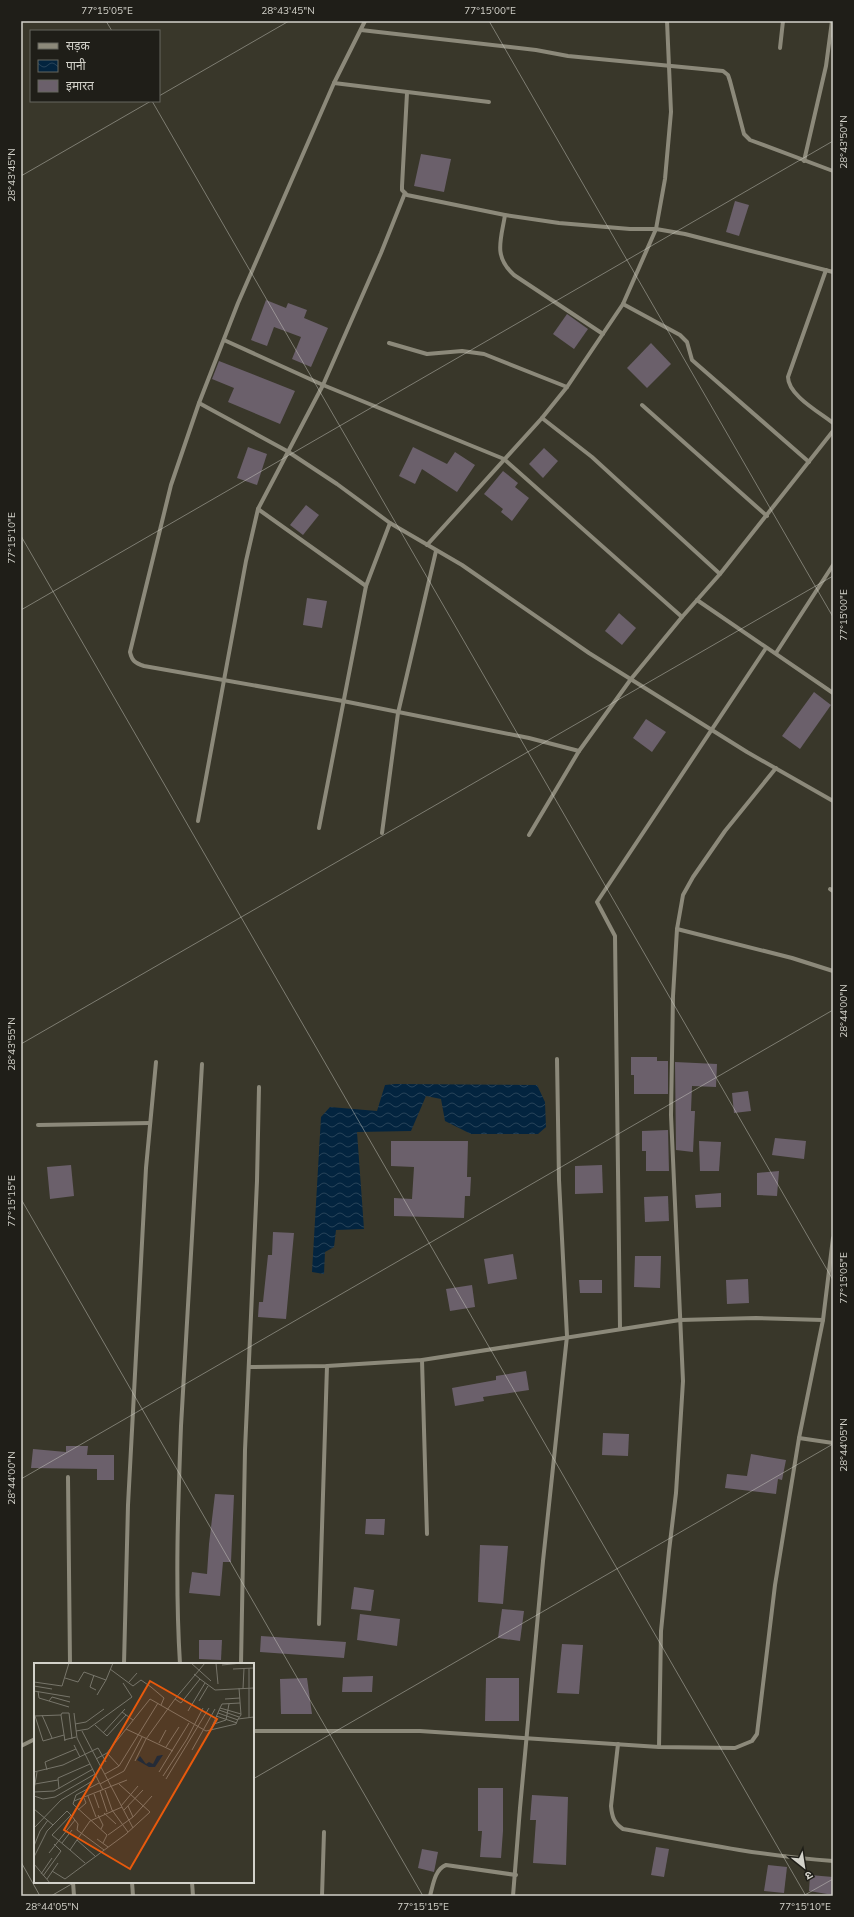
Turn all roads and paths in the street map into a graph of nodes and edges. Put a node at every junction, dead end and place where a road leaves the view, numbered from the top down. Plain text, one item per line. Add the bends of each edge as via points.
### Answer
1 (365, 21) edge
2 (667, 21) edge
3 (783, 21) edge
4 (832, 21) edge
5 (361, 30) junction
6 (780, 48) dead end
7 (669, 65) junction
8 (334, 83) junction
9 (407, 93) junction
10 (489, 102) dead end
11 (804, 161) junction
12 (833, 171) edge
13 (405, 193) junction
14 (505, 215) junction
15 (656, 229) junction
16 (826, 270) junction
17 (833, 272) edge
18 (623, 304) junction
19 (603, 334) junction
20 (224, 340) junction
21 (389, 343) dead end
22 (323, 385) junction
23 (567, 387) junction
24 (199, 403) junction
25 (642, 405) dead end
26 (542, 418) junction
27 (833, 423) edge
28 (833, 431) edge
29 (287, 451) junction
30 (504, 459) junction
31 (809, 462) junction
32 (258, 509) junction
33 (767, 516) junction
34 (390, 524) junction
35 (426, 545) junction
36 (436, 551) junction
37 (833, 566) edge
38 (720, 574) junction
39 (366, 586) junction
40 (697, 600) junction
41 (682, 617) junction
42 (766, 648) junction
43 (776, 653) junction
44 (631, 679) junction
45 (224, 681) junction
46 (833, 693) edge
47 (343, 701) junction
48 (398, 713) junction
49 (711, 730) junction
50 (579, 751) junction
51 (776, 768) junction
52 (833, 801) edge
53 (198, 821) dead end
54 (319, 828) dead end
55 (382, 833) dead end
56 (529, 835) dead end
57 (677, 929) junction
58 (833, 971) edge
59 (557, 1059) dead end
60 (156, 1062) dead end
61 (202, 1064) dead end
62 (259, 1087) dead end
63 (150, 1123) junction
64 (38, 1125) dead end
65 (833, 1238) edge
66 (680, 1320) junction
67 (823, 1320) junction
68 (620, 1328) junction
69 (567, 1336) junction
70 (422, 1360) junction
71 (327, 1366) junction
72 (249, 1367) junction
73 (799, 1438) junction
74 (833, 1443) edge
75 (68, 1477) dead end
76 (427, 1534) dead end
77 (319, 1624) dead end
78 (70, 1663) edge
79 (124, 1663) edge
80 (180, 1663) edge
81 (241, 1663) edge
82 (254, 1731) edge
83 (526, 1738) junction
84 (34, 1740) edge
85 (618, 1744) junction
86 (21, 1746) edge
87 (659, 1747) junction
88 (324, 1832) dead end
89 (833, 1861) edge
90 (516, 1875) junction
91 (73, 1883) edge
92 (132, 1883) edge
93 (192, 1883) edge
94 (74, 1896) edge
95 (133, 1896) edge
96 (193, 1896) edge
97 (322, 1896) edge
98 (430, 1896) edge
99 (513, 1896) edge

1 - 5 street
2 - 7 street
3 - 6 street
4 - 11 street via 826,66
5 - 7 street via 568,56
5 - 8 street
7 - 11 street via 723,71 728,75 744,134 757,144
7 - 15 street via 669,139
8 - 9 street
8 - 20 street
9 - 10 street
9 - 13 street via 402,186
11 - 12 street
13 - 14 street
13 - 22 street
14 - 15 street via 560,223
14 - 19 street via 500,258 506,268
15 - 16 street
15 - 18 street
16 - 17 street
16 - 27 street via 788,382 794,392
18 - 19 street
18 - 31 street via 680,335 687,342 692,360
19 - 23 street
20 - 22 street
20 - 24 street
21 - 23 street via 426,354 462,351 484,354
22 - 29 street
22 - 30 street
23 - 26 street
24 - 29 street
24 - 45 street via 172,485 130,652 136,663 144,666
25 - 33 street
26 - 30 street
26 - 38 street via 592,457
28 - 31 street
29 - 32 street
29 - 34 street
30 - 35 street
30 - 41 street
31 - 33 street
32 - 39 street
32 - 45 street
33 - 38 street
34 - 35 street
34 - 39 street
35 - 36 street
36 - 44 street via 462,565 588,653
36 - 48 street
37 - 43 street
38 - 40 street
39 - 47 street
40 - 41 street
40 - 42 street
41 - 44 street
42 - 43 street
42 - 49 street
43 - 46 street
44 - 49 street
44 - 50 street
45 - 47 street
45 - 53 street
47 - 48 street
47 - 54 street
48 - 50 street via 529,738
48 - 55 street
49 - 51 street
49 - 68 street via 597,902 615,936
50 - 56 street
51 - 52 street
51 - 57 street via 725,831 693,877 684,895
57 - 58 street
57 - 66 street via 671,1116
59 - 69 street via 559,1180
60 - 63 street
61 - 80 street via 180,1470 177,1564
62 - 72 street
63 - 64 street
63 - 79 street via 128,1505
65 - 67 street
66 - 67 street
66 - 68 street
66 - 87 street via 683,1381 676,1493 661,1631
67 - 73 street
68 - 69 street
69 - 70 street
69 - 83 street
70 - 71 street
70 - 76 street
71 - 72 street
71 - 77 street
72 - 81 street via 241,1575
73 - 74 street
73 - 87 street via 775,1585 757,1734 752,1741 735,1748
75 - 78 street
82 - 83 street via 420,1732
83 - 85 street
83 - 90 street
84 - 86 street
85 - 87 street
85 - 89 street via 611,1806 616,1824 623,1829 733,1849
88 - 97 street
90 - 98 street via 446,1865 438,1871
90 - 99 street
91 - 94 street
92 - 95 street
93 - 96 street

